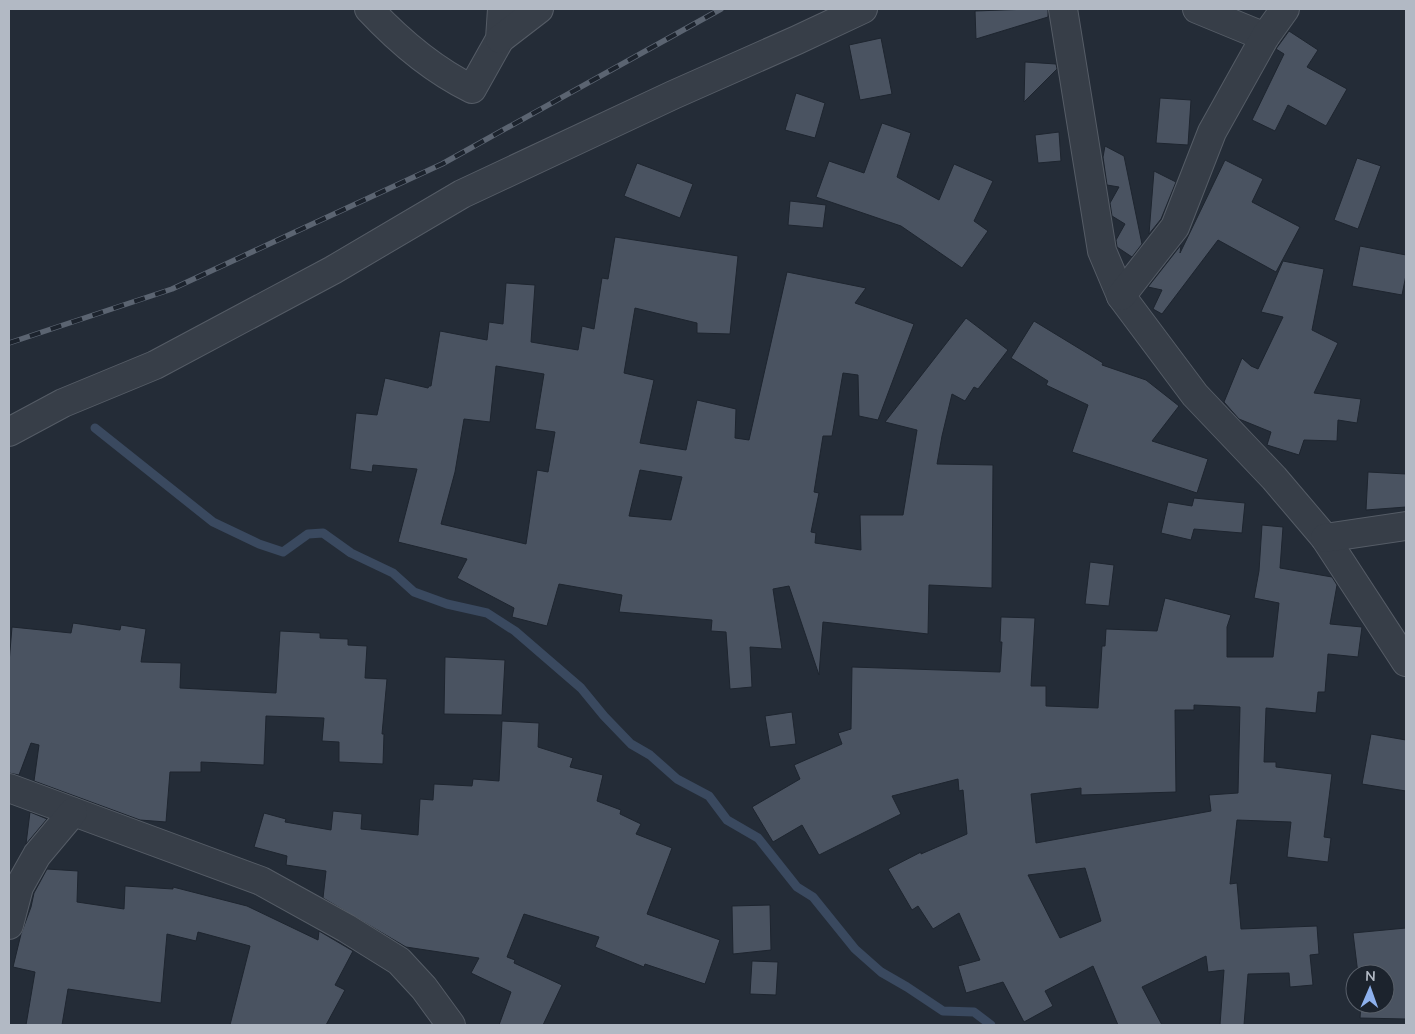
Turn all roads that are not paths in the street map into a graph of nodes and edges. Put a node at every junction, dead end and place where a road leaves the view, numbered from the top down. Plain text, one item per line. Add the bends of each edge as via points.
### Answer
1 (369, 9) edge
2 (502, 9) edge
3 (539, 9) edge
4 (863, 9) edge
5 (1063, 9) edge
6 (1197, 9) edge
7 (1285, 9) edge
8 (1265, 37) junction
9 (500, 39) junction
10 (1121, 296) junction
11 (9, 432) edge
12 (1406, 526) edge
13 (1325, 538) junction
14 (1406, 662) edge
15 (9, 788) edge
16 (73, 812) junction
17 (9, 925) edge
18 (451, 1025) edge

1 - 9 street via 412,50 450,79 472,89
2 - 9 street
3 - 9 street
4 - 11 street via 462,194 333,270 155,364 63,402
5 - 10 street via 1102,251
6 - 8 street
7 - 8 street
8 - 10 street via 1212,132 1175,227
10 - 13 street via 1195,395 1274,478
12 - 13 street
13 - 14 street
15 - 16 street
16 - 17 street via 37,856 18,887
16 - 18 street via 261,881 346,928 399,960

